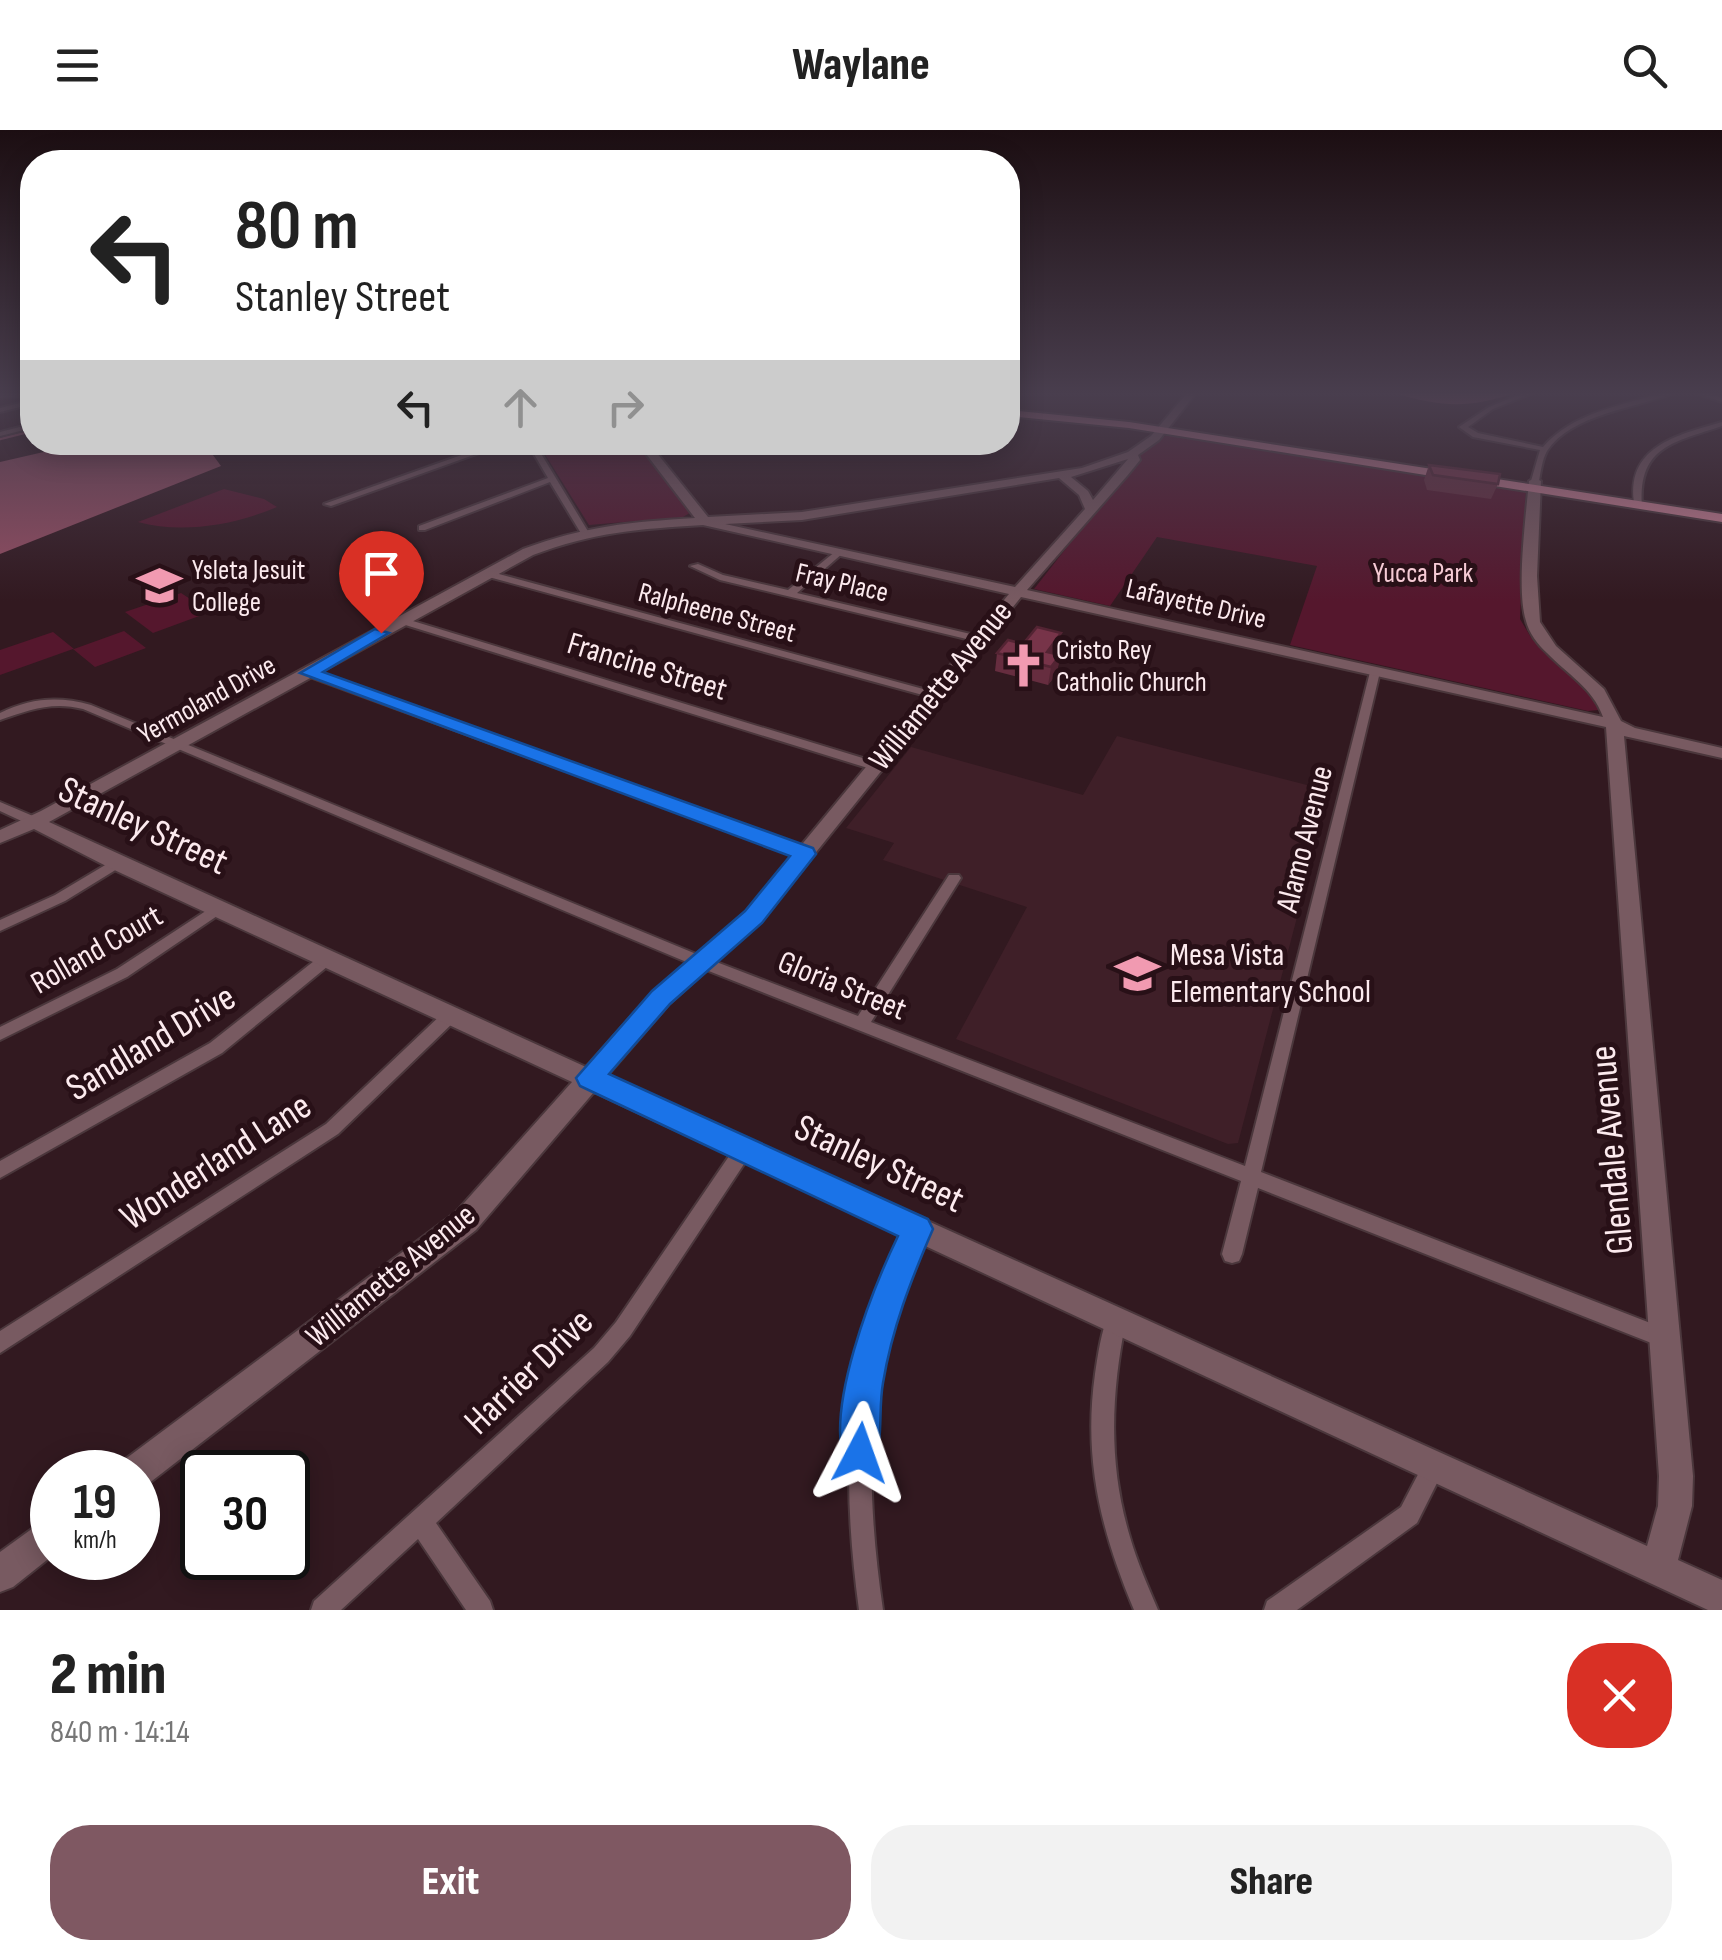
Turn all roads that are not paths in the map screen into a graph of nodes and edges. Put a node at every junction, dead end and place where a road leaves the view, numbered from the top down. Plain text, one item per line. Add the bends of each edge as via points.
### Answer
1 (450, 462) edge
2 (542, 462) edge
3 (658, 462) edge
4 (1107, 462) edge
5 (1132, 462) edge
6 (1386, 462) edge
7 (1540, 462) edge
8 (1645, 462) edge
9 (1063, 476) junction
10 (552, 478) junction
11 (1534, 485) junction
12 (1638, 501) junction
13 (328, 504) dead end
14 (1091, 509) junction
15 (1722, 514) edge
16 (767, 519) junction
17 (704, 521) junction
18 (422, 528) dead end
19 (585, 533) junction
20 (766, 536) junction
21 (839, 553) junction
22 (696, 566) dead end
23 (488, 574) junction
24 (1018, 592) junction
25 (790, 594) junction
26 (403, 621) junction
27 (979, 639) junction
28 (1375, 672) junction
29 (309, 673) junction
30 (934, 695) junction
31 (0, 717) edge
32 (1614, 724) junction
33 (1722, 744) edge
34 (174, 746) junction
35 (1722, 753) edge
36 (876, 766) junction
37 (0, 806) edge
38 (35, 822) junction
39 (0, 837) edge
40 (805, 854) junction
41 (117, 863) junction
42 (954, 878) dead end
43 (218, 908) junction
44 (0, 926) edge
45 (328, 958) junction
46 (701, 962) junction
47 (450, 1015) junction
48 (862, 1023) junction
49 (0, 1034) edge
50 (590, 1078) junction
51 (744, 1148) junction
52 (0, 1170) edge
53 (1250, 1177) junction
54 (917, 1229) junction
55 (1232, 1254) dead end
56 (1116, 1320) junction
57 (1665, 1338) junction
58 (0, 1343) edge
59 (160, 1454) edge
60 (1434, 1468) junction
61 (420, 1522) junction
62 (30, 1552) edge
63 (1658, 1567) junction
64 (0, 1574) edge
65 (1722, 1598) edge
66 (324, 1610) edge
67 (481, 1610) edge
68 (870, 1610) edge
69 (1146, 1610) edge
70 (1276, 1610) edge

1 - 13 street
2 - 10 street
3 - 17 street
4 - 9 street, Yermoland Drive
5 - 14 street, Williamette Avenue
6 - 11 main road
7 - 11 street
8 - 12 street via 1636,475
9 - 14 street via 1080,488
9 - 16 street, Yermoland Drive
10 - 18 street
10 - 19 street
11 - 12 main road
11 - 32 street via 1533,622 1595,686
12 - 15 main road
14 - 24 street, Williamette Avenue
16 - 17 street, Yermoland Drive
16 - 20 street via 754,528
17 - 19 street, Yermoland Drive
17 - 20 street, Lafayette Drive
19 - 23 street, Yermoland Drive
20 - 21 street, Lafayette Drive
21 - 24 street, Lafayette Drive
21 - 25 street
22 - 25 street, Fray Place
23 - 26 street, Yermoland Drive
23 - 30 street, Ralpheene Street
24 - 27 street, Williamette Avenue
24 - 28 street, Lafayette Drive
25 - 27 street, Fray Place
26 - 29 street, Yermoland Drive
26 - 36 street, Francine Street
27 - 30 street, Williamette Avenue
28 - 32 street, Lafayette Drive
28 - 53 street, Alamo Avenue
29 - 34 street, Yermoland Drive
29 - 40 street
30 - 36 street, Williamette Avenue
31 - 34 street, Gloria Street via 27,705 66,702
32 - 33 street, Lafayette Drive
32 - 35 street, Lafayette Drive
32 - 57 street, Glendale Avenue
34 - 38 street, Yermoland Drive
34 - 46 street, Gloria Street
36 - 40 street, Williamette Avenue
37 - 38 street, Stanley Street
38 - 39 street, Yermoland Drive
38 - 41 street, Stanley Street
40 - 46 street, Williamette Avenue via 753,917
41 - 43 street, Stanley Street
41 - 44 street
42 - 48 street
43 - 45 street, Stanley Street
43 - 49 street, Rolland Court via 136,965
45 - 47 street, Stanley Street
45 - 52 street, Sandland Drive via 216,1048
46 - 48 street, Gloria Street
46 - 50 street, Williamette Avenue
47 - 50 street, Stanley Street
47 - 58 street, Wonderland Lane via 332,1129
48 - 53 street, Gloria Street
50 - 51 street, Stanley Street
50 - 59 street, Williamette Avenue via 453,1234
51 - 54 street, Stanley Street
51 - 61 street, Harrier Drive via 601,1356
53 - 55 street, Alamo Avenue
53 - 57 street, Gloria Street
54 - 56 street, Stanley Street
54 - 68 street via 886,1297 864,1388 861,1535
56 - 60 street, Stanley Street
56 - 69 street via 1103,1372 1101,1467 1128,1571
57 - 63 street, Glendale Avenue via 1676,1476
60 - 63 street, Stanley Street
60 - 70 street via 1409,1516
61 - 66 street, Harrier Drive
61 - 67 street
62 - 64 street
63 - 65 street, Stanley Street

